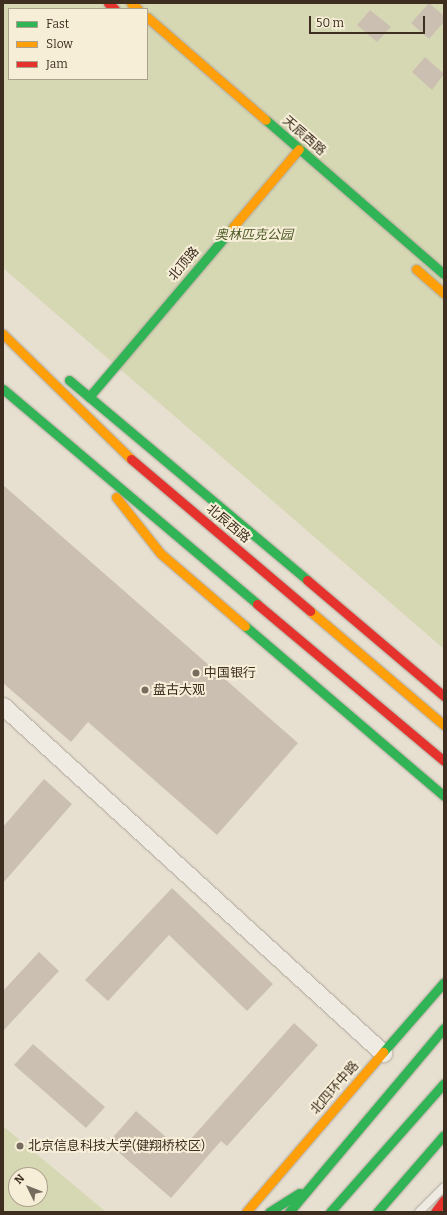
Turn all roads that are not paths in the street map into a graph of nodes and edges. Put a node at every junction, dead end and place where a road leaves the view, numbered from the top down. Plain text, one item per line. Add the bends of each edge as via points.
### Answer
1 (148, 18) edge
2 (299, 149) junction
3 (287, 157) junction
4 (298, 167) dead end
5 (409, 262) dead end
6 (444, 274) edge
7 (444, 293) edge
8 (3, 324) edge
9 (3, 334) edge
10 (32, 348) dead end
11 (61, 373) dead end
12 (3, 389) edge
13 (89, 396) junction
14 (91, 464) junction
15 (444, 696) edge
16 (3, 706) edge
17 (444, 725) edge
18 (444, 761) edge
19 (444, 796) edge
20 (444, 982) edge
21 (444, 1028) edge
22 (383, 1053) junction
23 (444, 1083) edge
24 (444, 1135) edge
25 (312, 1185) junction
26 (444, 1187) edge
27 (444, 1200) edge
28 (246, 1212) edge
29 (269, 1212) edge
30 (289, 1212) edge
31 (330, 1212) edge
32 (376, 1212) edge
33 (419, 1212) edge
34 (435, 1212) edge

1 - 2 main road, 天辰西路
2 - 3 main road, 北顶路
2 - 6 main road, 天辰西路
3 - 4 main road, 天辰西路
3 - 13 main road, 北顶路
5 - 7 main road
8 - 10 main road
9 - 17 main road, 北辰西路 via 128,456
11 - 13 main road, 北辰西路
12 - 14 main road
13 - 15 main road, 北辰西路
14 - 18 main road
14 - 19 main road via 160,553
16 - 22 street
20 - 22 main road, 北四环中路
21 - 25 main road
22 - 28 main road, 北四环中路
23 - 31 main road
24 - 32 main road
25 - 29 main road
25 - 30 main road
26 - 33 lane
27 - 34 main road

